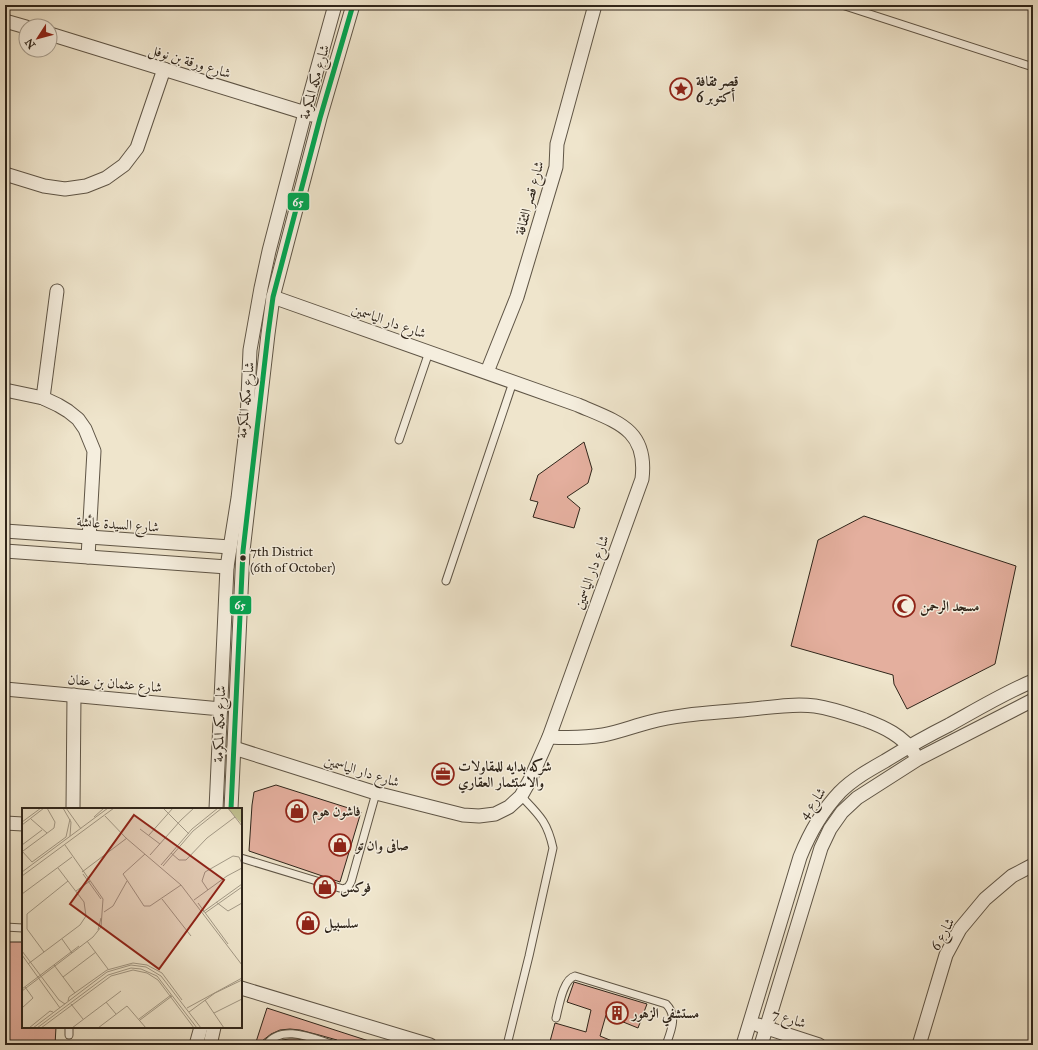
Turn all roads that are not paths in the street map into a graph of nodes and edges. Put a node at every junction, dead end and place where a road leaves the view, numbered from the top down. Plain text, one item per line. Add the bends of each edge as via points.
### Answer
1 (335, 5) edge
2 (352, 5) edge
3 (594, 5) edge
4 (842, 5) edge
5 (5, 20) edge
6 (18, 24) edge
7 (58, 36) edge
8 (1033, 67) edge
9 (164, 69) junction
10 (305, 113) junction
11 (320, 118) junction
12 (5, 174) edge
13 (57, 291) dead end
14 (273, 297) junction
15 (429, 352) junction
16 (486, 372) junction
17 (513, 382) junction
18 (5, 390) edge
19 (42, 398) junction
20 (399, 440) dead end
21 (5, 531) edge
22 (89, 538) junction
23 (230, 547) junction
24 (5, 551) edge
25 (88, 557) junction
26 (228, 567) junction
27 (446, 581) dead end
28 (1033, 681) edge
29 (5, 689) edge
30 (74, 695) junction
31 (1033, 700) edge
32 (221, 709) junction
33 (548, 737) junction
34 (910, 746) junction
35 (234, 748) junction
36 (918, 759) junction
37 (376, 793) junction
38 (521, 796) junction
39 (73, 808) edge
40 (216, 808) edge
41 (231, 808) edge
42 (5, 823) edge
43 (22, 824) edge
44 (242, 858) edge
45 (1033, 865) edge
46 (5, 927) edge
47 (22, 928) edge
48 (242, 988) edge
49 (556, 1018) dead end
50 (749, 1022) junction
51 (200, 1028) edge
52 (214, 1028) edge
53 (767, 1028) junction
54 (196, 1045) edge
55 (210, 1045) edge
56 (266, 1045) edge
57 (335, 1045) edge
58 (430, 1045) edge
59 (507, 1045) edge
60 (666, 1045) edge
61 (743, 1045) edge
62 (762, 1045) edge
63 (819, 1045) edge
64 (919, 1045) edge

1 - 10 street, شارع مكه المكرمة
2 - 11 street, شارع مكه المكرمة
3 - 16 street, شارع قصر الثقافة via 557,144 556,167 517,297
4 - 8 lane
5 - 6 street
7 - 9 street, شارع ورقة بن نوفل
9 - 10 street, شارع ورقة بن نوفل
9 - 12 street via 137,148 124,165 106,178 86,186 65,189 44,186
10 - 11 street, شارع ورقة بن نوفل
10 - 23 street, شارع مكه المكرمة via 259,295 250,350 247,420
11 - 14 street, شارع مكه المكرمة
13 - 19 street
14 - 15 street, شارع دار الياسمين
14 - 35 street, شارع مكه المكرمة via 243,552
15 - 16 street, شارع دار الياسمين
15 - 20 lane
16 - 17 street, شارع دار الياسمين
17 - 27 lane
17 - 33 street, شارع دار الياسمين via 578,405 624,426 641,450 644,465 642,479
18 - 19 street
19 - 22 street via 68,411 81,424 94,451
21 - 22 street, شارع السيدة عائشة
22 - 23 street, شارع السيدة عائشة
22 - 25 street
23 - 26 street, شارع مكه المكرمة
24 - 25 street
25 - 26 street
26 - 32 street, شارع مكه المكرمة
28 - 34 street, شارع 4
29 - 30 street, شارع عثمان بن عفان
30 - 32 street, شارع عثمان بن عفان
30 - 39 street
31 - 36 street
32 - 40 street, شارع مكه المكرمة
33 - 34 street via 602,735 677,717 787,705 839,710 890,731
33 - 38 street, شارع دار الياسمين
34 - 36 street
34 - 50 street, شارع 4 via 856,779 836,796 817,822 800,857
35 - 37 street, شارع دار الياسمين
35 - 41 street, شارع مكه المكرمة
36 - 53 street via 857,798 842,812 830,829 821,848
37 - 38 street, شارع دار الياسمين via 463,815 479,816 495,814 509,807
37 - 44 lane via 351,882 343,890
38 - 59 lane via 541,817 549,831 553,848
42 - 43 street
45 - 64 street, شارع 6 via 1012,876 985,899 960,928 946,955
46 - 47 lane
48 - 58 street
49 - 60 lane via 566,983 570,977 575,976 666,1004 672,1011 673,1022
50 - 53 street, شارع 7
50 - 61 street, شارع 4
51 - 54 street
52 - 55 street
53 - 62 street
53 - 63 street, شارع 7
56 - 57 lane via 275,1036 291,1033

